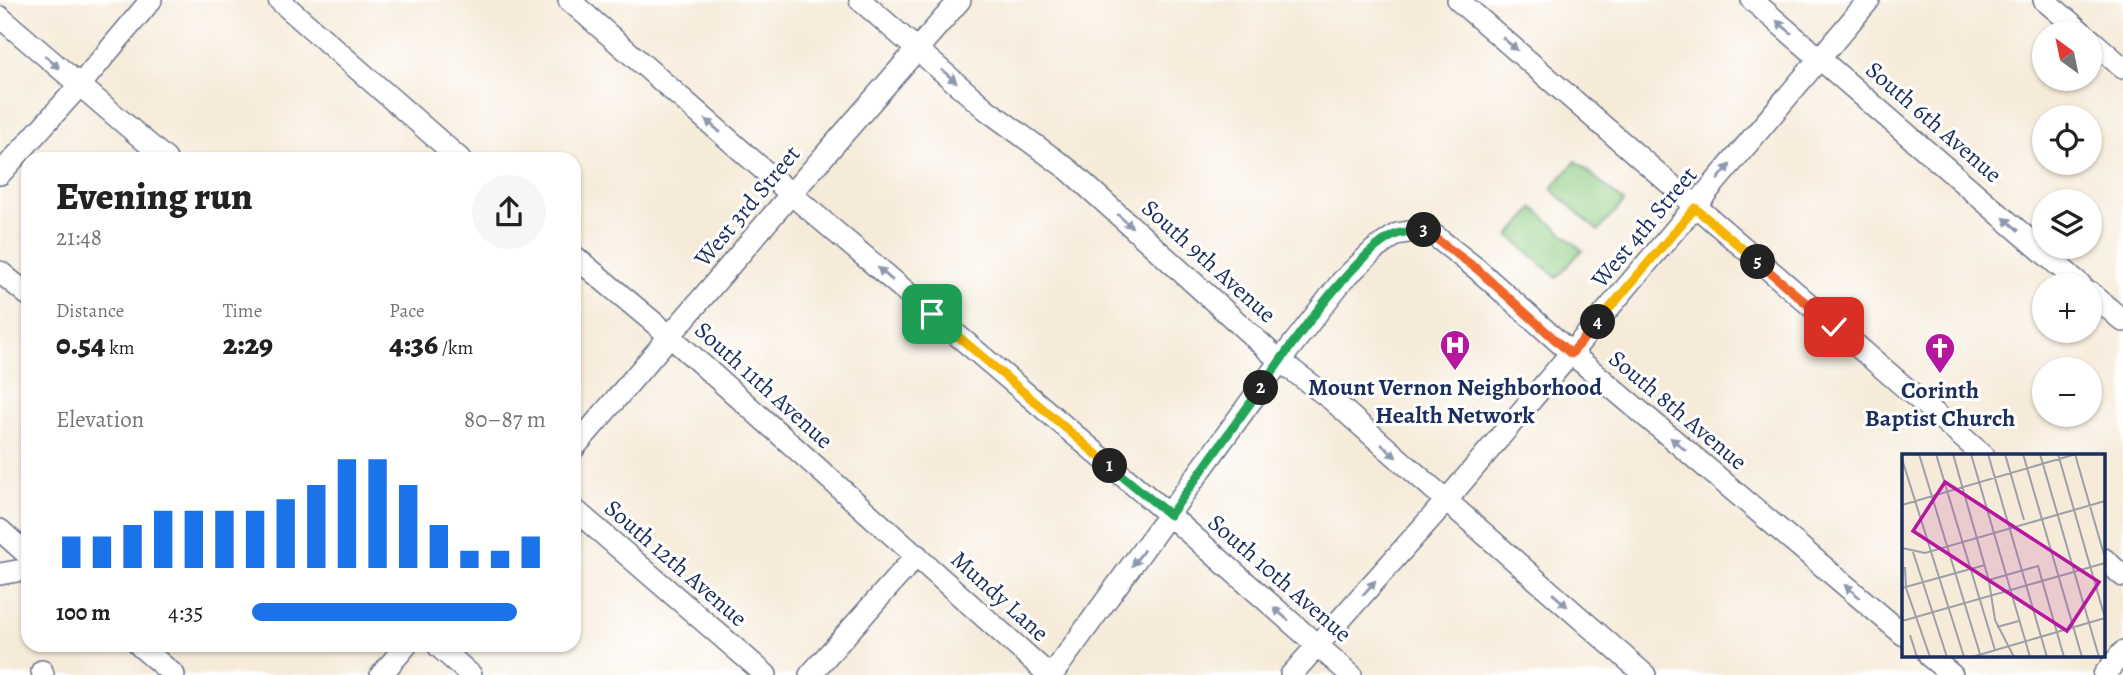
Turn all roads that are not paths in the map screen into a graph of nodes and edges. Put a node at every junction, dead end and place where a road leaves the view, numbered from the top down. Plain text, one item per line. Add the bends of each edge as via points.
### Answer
1 (151, 0) edge
2 (279, 0) edge
3 (569, 0) edge
4 (860, 0) edge
5 (960, 0) edge
6 (1458, 0) edge
7 (1752, 0) edge
8 (1869, 0) edge
9 (2044, 0) edge
10 (0, 17) edge
11 (2069, 21) edge
12 (918, 50) junction
13 (2102, 50) edge
14 (1820, 58) junction
15 (2123, 68) edge
16 (80, 85) junction
17 (158, 152) edge
18 (452, 152) edge
19 (0, 174) edge
20 (791, 194) junction
21 (1695, 208) junction
22 (581, 262) edge
23 (0, 272) edge
24 (2067, 273) edge
25 (21, 289) edge
26 (2102, 303) edge
27 (2123, 321) edge
28 (671, 337) junction
29 (1571, 354) junction
30 (1280, 361) junction
31 (581, 440) edge
32 (1982, 454) edge
33 (1446, 501) junction
34 (581, 515) edge
35 (1170, 515) junction
36 (0, 530) edge
37 (21, 549) edge
38 (916, 555) junction
39 (2106, 561) edge
40 (21, 570) edge
41 (0, 574) edge
42 (2123, 576) edge
43 (1902, 633) edge
44 (1318, 646) junction
45 (147, 652) edge
46 (401, 652) edge
47 (445, 652) edge
48 (2123, 652) edge
49 (1931, 658) edge
50 (174, 675) edge
51 (381, 675) edge
52 (471, 675) edge
53 (766, 675) edge
54 (810, 675) edge
55 (1051, 675) edge
56 (1291, 675) edge
57 (1351, 675) edge
58 (1645, 675) edge
59 (1952, 675) edge
60 (2104, 675) edge

1 - 16 street
2 - 18 street
20 -> 3 street, South 10th Avenue
4 - 12 street, South 9th Avenue
5 - 12 street, West 3rd Street
6 -> 21 street
14 -> 7 street, South 6th Avenue
8 - 14 street, West 4th Street
9 - 11 street
10 -> 16 street
12 - 20 street, West 3rd Street
12 -> 30 street, South 9th Avenue via 987,110 1069,170
13 - 15 street
21 -> 14 street, West 4th Street
24 -> 14 street, South 6th Avenue
16 - 17 street
16 - 19 street
20 - 28 street, West 3rd Street
35 -> 20 street, South 10th Avenue
21 - 29 street, West 4th Street
21 - 32 street
22 - 28 street, South 11th Avenue
23 - 25 street
26 - 27 street
28 - 31 street, West 3rd Street
28 - 38 street, South 11th Avenue
29 - 30 street, South 8th Avenue via 1426,229 1397,234 1374,250 1342,281
29 - 33 street, West 4th Street
43 -> 29 street, South 8th Avenue
30 -> 33 street, South 9th Avenue via 1332,400
30 - 35 street
44 -> 33 street, West 4th Street
33 -> 58 street, South 9th Avenue
34 - 53 street, South 12th Avenue
44 -> 35 street, South 10th Avenue
35 -> 55 street
36 - 37 street
38 - 54 street
38 - 55 street, Mundy Lane
39 - 42 street
40 - 41 street
44 - 56 street, West 4th Street
44 - 57 street, South 10th Avenue
45 - 50 street
46 - 51 street
47 - 52 street
48 - 60 street
49 - 59 street

